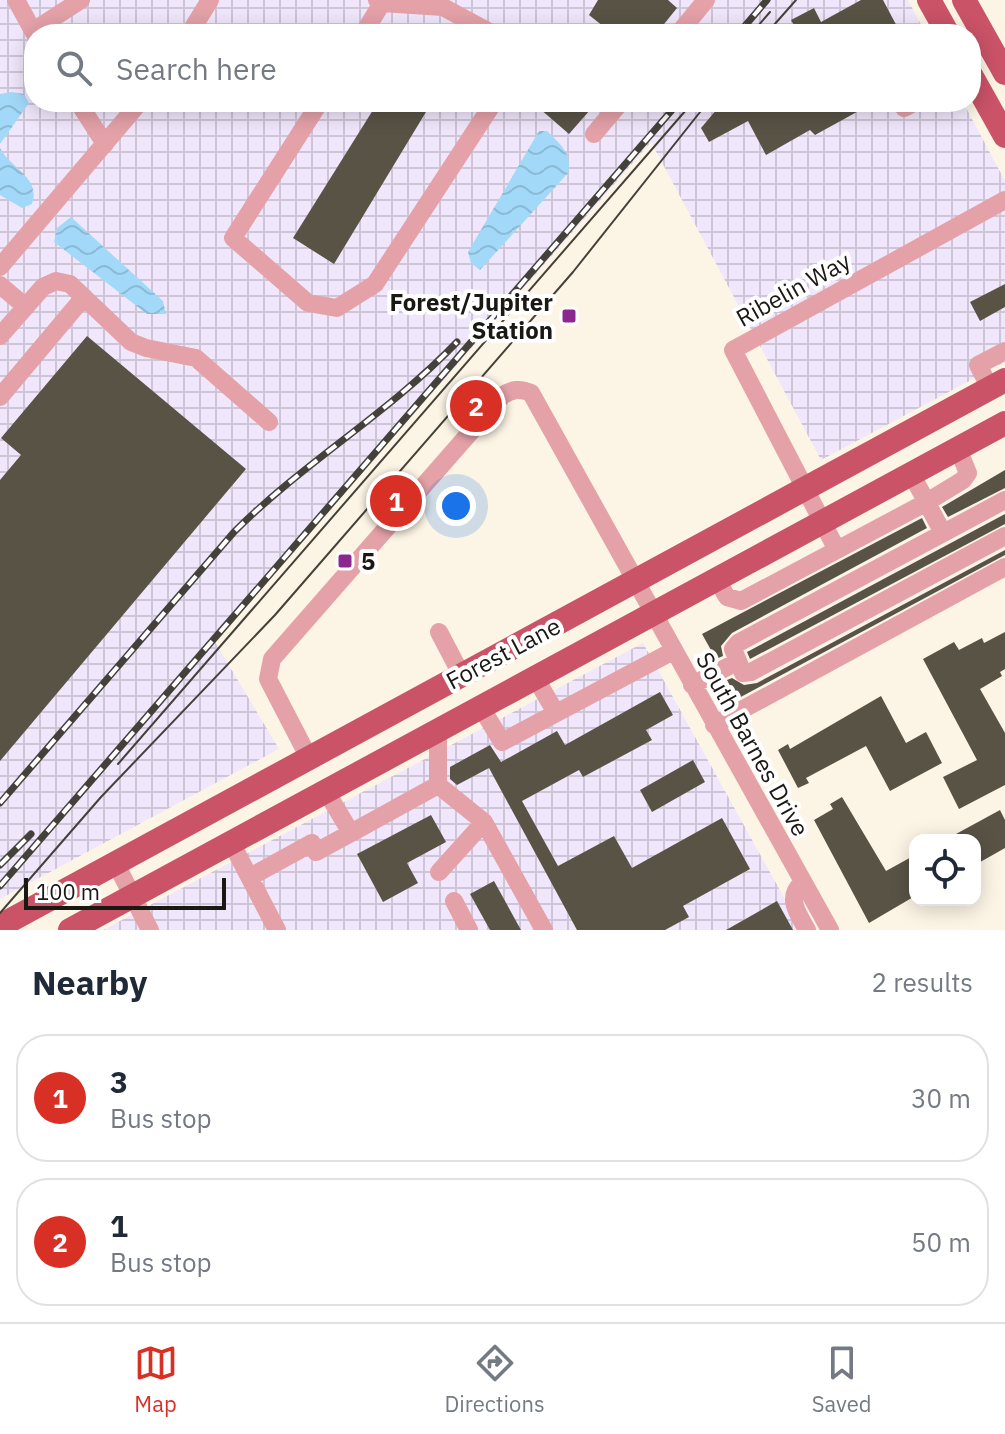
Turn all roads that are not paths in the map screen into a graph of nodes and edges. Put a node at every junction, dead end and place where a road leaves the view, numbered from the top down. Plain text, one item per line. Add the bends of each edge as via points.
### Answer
1 (16, 0) edge
2 (81, 0) edge
3 (210, 0) edge
4 (706, 0) edge
5 (929, 0) edge
6 (964, 0) edge
7 (379, 2) edge
8 (29, 24) edge
9 (47, 24) edge
10 (195, 24) edge
11 (368, 24) edge
12 (474, 24) edge
13 (686, 24) edge
14 (942, 24) edge
15 (979, 24) edge
16 (981, 27) edge
17 (1002, 60) edge
18 (981, 69) edge
19 (981, 92) edge
20 (84, 112) edge
21 (132, 112) edge
22 (314, 112) edge
23 (487, 112) edge
24 (613, 112) edge
25 (594, 134) dead end
26 (1005, 136) edge
27 (105, 144) junction
28 (1005, 200) edge
29 (0, 267) edge
30 (0, 285) edge
31 (84, 297) junction
32 (26, 307) junction
33 (0, 336) edge
34 (1005, 351) edge
35 (997, 384) edge
36 (0, 397) edge
37 (269, 422) dead end
38 (1005, 423) edge
39 (958, 449) junction
40 (912, 475) junction
41 (803, 488) junction
42 (1005, 500) edge
43 (927, 502) junction
44 (822, 524) junction
45 (943, 533) junction
46 (1005, 536) edge
47 (837, 550) junction
48 (814, 562) junction
49 (1005, 567) edge
50 (717, 580) junction
51 (636, 581) junction
52 (833, 592) junction
53 (653, 615) junction
54 (850, 619) junction
55 (439, 632) dead end
56 (863, 643) junction
57 (673, 651) junction
58 (737, 662) junction
59 (462, 676) junction
60 (535, 677) junction
61 (692, 685) junction
62 (481, 707) junction
63 (556, 713) junction
64 (714, 725) junction
65 (438, 730) junction
66 (309, 758) junction
67 (438, 785) junction
68 (326, 791) junction
69 (484, 822) junction
70 (351, 833) junction
71 (231, 842) junction
72 (115, 862) junction
73 (439, 872) dead end
74 (250, 877) junction
75 (803, 882) junction
76 (133, 895) junction
77 (454, 901) dead end
78 (0, 926) edge
79 (70, 930) edge
80 (150, 930) edge
81 (277, 930) edge
82 (469, 930) edge
83 (544, 930) edge
84 (807, 930) edge
85 (830, 930) edge

1 - 8 street
2 - 9 street
3 - 10 street
4 - 13 street
5 - 14 main road
6 - 15 main road
7 - 11 street
7 - 12 street via 443,7
16 - 17 main road
17 - 18 main road
19 - 26 main road
20 - 27 street
21 - 27 street
22 - 23 street via 233,238 308,303 337,308 375,284
24 - 25 street
27 - 29 street
28 - 41 street, Ribelin Way via 733,350
30 - 32 street
31 - 32 street via 70,284 56,281
31 - 36 street
31 - 37 street via 131,342 196,358
32 - 33 street
34 - 35 street via 978,365
35 - 41 main road, Forest Lane
38 - 39 main road, Forest Lane
39 - 40 main road, Forest Lane
39 - 43 street via 968,473
40 - 43 street
40 - 44 main road, Forest Lane
41 - 44 street, Ribelin Way
41 - 51 main road, Forest Lane
42 - 45 street
43 - 45 street
43 - 47 street
44 - 47 street, Ribelin Way
44 - 50 main road, Forest Lane
45 - 52 street
46 - 54 street
47 - 48 street
48 - 50 street via 741,601 727,597
48 - 52 street
49 - 56 street
50 - 53 main road, Forest Lane
51 - 53 street, South Barnes Drive
51 - 59 main road, Forest Lane
51 - 66 street, South Barnes Drive via 531,393 516,389 502,396 272,659 268,679
52 - 54 street
52 - 58 street via 738,643 733,649
53 - 57 street, South Barnes Drive
53 - 60 main road, Forest Lane
54 - 56 street
54 - 58 street via 751,672 743,673
55 - 59 street
56 - 64 street
57 - 61 street, South Barnes Drive
57 - 63 street
58 - 61 street
59 - 62 main road
59 - 66 main road, Forest Lane
60 - 62 main road, Forest Lane
60 - 63 street
61 - 64 street, South Barnes Drive
62 - 63 street via 502,742
62 - 65 main road, Forest Lane
64 - 75 street, South Barnes Drive
65 - 67 street
65 - 68 main road, Forest Lane
66 - 68 main road
66 - 72 main road, Forest Lane
67 - 69 street
67 - 70 street
68 - 70 street
68 - 71 main road, Forest Lane
69 - 73 street
69 - 83 street
70 - 74 street via 316,852 312,843
71 - 74 street
71 - 76 main road, Forest Lane
72 - 76 street
72 - 78 main road, Forest Lane
74 - 81 street
75 - 84 street via 793,903
75 - 85 street, South Barnes Drive
76 - 79 main road, Forest Lane
76 - 80 street
77 - 82 street

